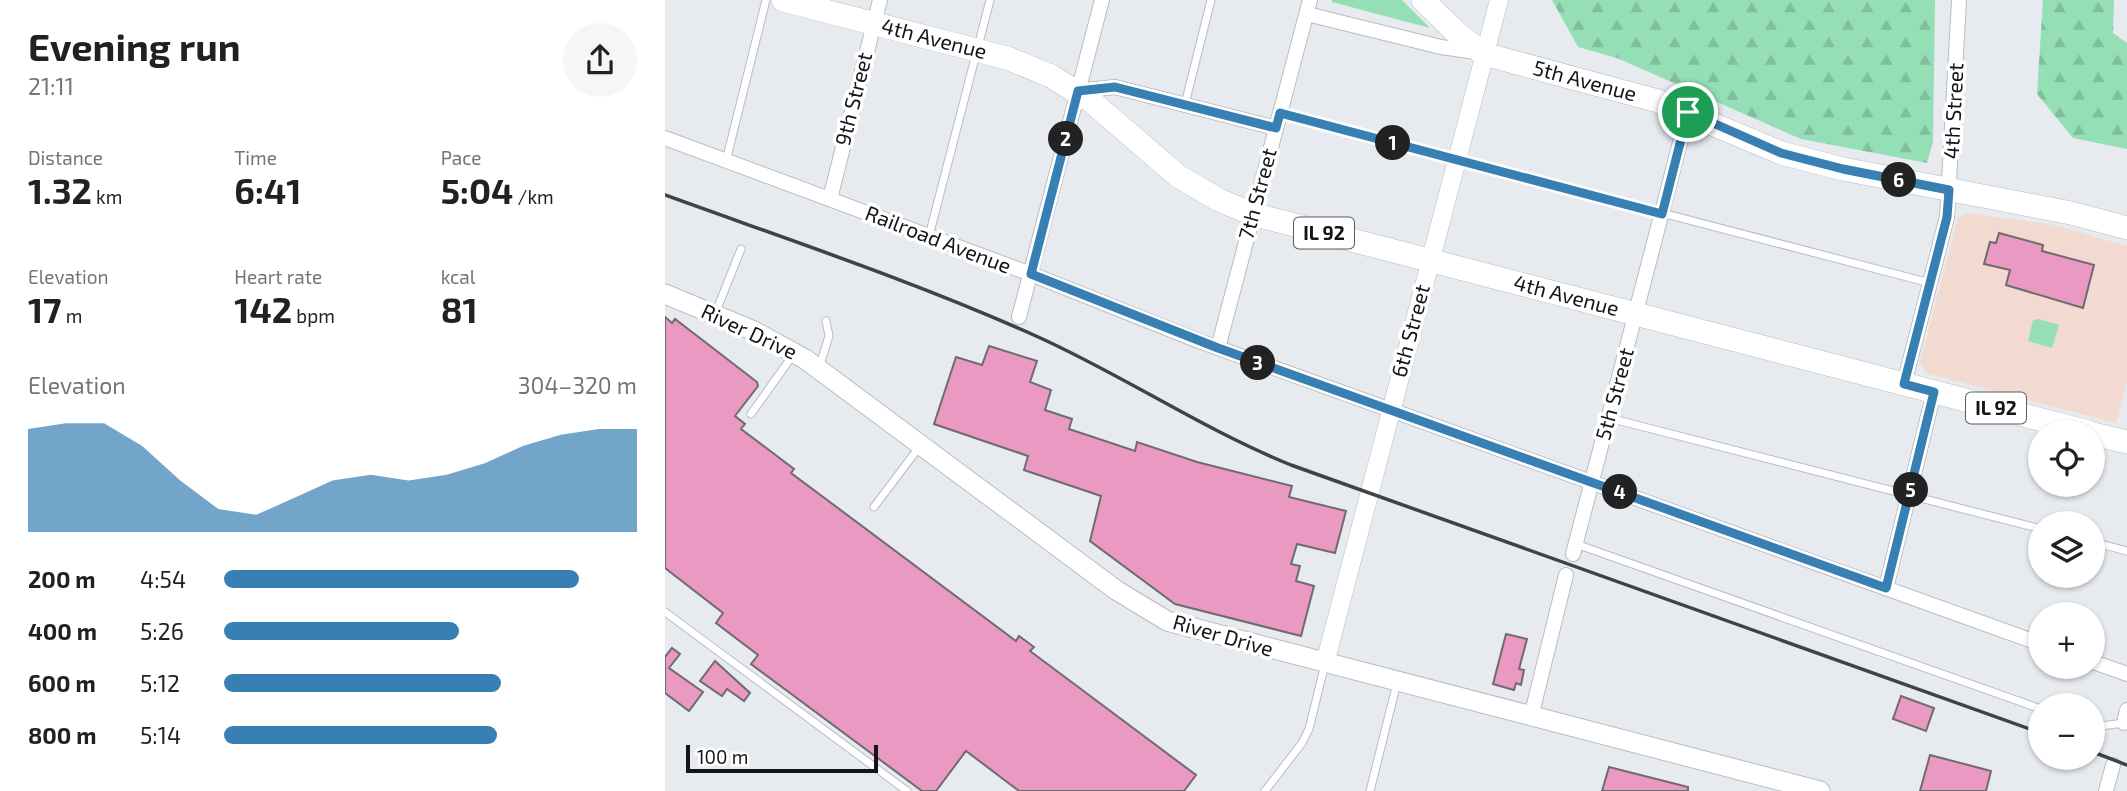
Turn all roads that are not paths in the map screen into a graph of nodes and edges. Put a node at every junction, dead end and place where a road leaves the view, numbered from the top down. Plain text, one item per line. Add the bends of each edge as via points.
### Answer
1 (766, 0) edge
2 (783, 0) edge
3 (880, 0) edge
4 (990, 0) edge
5 (1102, 0) edge
6 (1212, 0) edge
7 (1423, 0) edge
8 (1499, 0) edge
9 (1959, 0) edge
10 (1309, 7) edge
11 (874, 23) junction
12 (977, 50) junction
13 (1484, 54) junction
14 (1078, 91) junction
15 (1185, 104) junction
16 (1688, 112) junction
17 (1278, 120) junction
18 (665, 138) edge
19 (1457, 159) junction
20 (726, 160) junction
21 (1949, 190) junction
22 (829, 199) junction
23 (1252, 214) junction
24 (1662, 214) junction
25 (2127, 228) edge
26 (929, 236) junction
27 (740, 248) dead end
28 (1430, 261) junction
29 (1031, 274) junction
30 (1930, 283) junction
31 (665, 294) edge
32 (715, 314) junction
33 (1635, 315) junction
34 (1020, 317) dead end
35 (826, 321) dead end
36 (1218, 348) junction
37 (794, 352) junction
38 (819, 369) junction
39 (1904, 384) junction
40 (1934, 392) junction
41 (1390, 411) junction
42 (751, 414) dead end
43 (1609, 418) junction
44 (2041, 420) edge
45 (2105, 436) edge
46 (2127, 442) edge
47 (921, 444) junction
48 (1591, 482) junction
49 (1909, 496) junction
50 (874, 507) dead end
51 (2028, 526) edge
52 (2105, 545) edge
53 (1574, 549) joint
54 (2127, 551) edge
55 (1566, 575) dead end
56 (1886, 588) junction
57 (665, 612) edge
58 (2028, 639) edge
59 (1325, 663) junction
60 (2105, 666) edge
61 (2127, 674) edge
62 (1397, 682) junction
63 (2028, 705) edge
64 (2125, 716) edge
65 (1531, 717) junction
66 (2105, 723) edge
67 (2113, 765) dead end
68 (907, 791) edge
69 (1265, 791) edge
70 (1370, 791) edge
71 (1820, 791) edge
72 (2106, 791) edge

1 - 20 lane
2 - 11 main road, 4th Avenue / IL 92
3 - 11 street, 9th Street
4 - 12 lane
5 - 14 street
6 - 15 lane
7 - 13 main road, 5th Avenue
8 - 13 street, 6th Street
9 - 21 street, 4th Street
10 - 13 street, 5th Avenue via 1441,47
10 - 17 street, 7th Street
11 - 12 main road, 4th Avenue / IL 92
11 - 22 street, 9th Street
12 - 14 main road, 4th Avenue / IL 92 via 1030,66
12 - 26 lane
13 - 16 main road, 5th Avenue
13 - 19 street, 6th Street
14 - 15 street via 1115,87
14 - 23 main road, 4th Avenue / IL 92 via 1178,176
14 - 29 street
15 - 17 street
16 - 21 main road, 5th Avenue via 1781,153
16 - 24 street, 5th Street
17 - 19 lane
17 - 23 street, 7th Street
18 - 20 street, Railroad Avenue
19 - 24 lane
19 - 28 street, 6th Street
20 - 22 street, Railroad Avenue
21 - 25 main road, 5th Avenue
21 - 30 street, 4th Street
22 - 26 street, Railroad Avenue
23 - 28 main road, 4th Avenue / IL 92
23 - 36 street, 7th Street
24 - 30 lane
24 - 33 street, 5th Street
26 - 29 street, Railroad Avenue
27 - 32 lane
28 - 33 main road, 4th Avenue / IL 92
28 - 41 street, 6th Street
29 - 34 street
29 - 36 street, Railroad Avenue
30 - 39 street, 4th Street
31 - 32 main road, River Drive
32 - 37 main road, River Drive
33 - 39 main road, 4th Avenue / IL 92
33 - 43 street, 5th Street
35 - 38 lane via 829,336
36 - 41 street, Railroad Avenue
37 - 38 main road, River Drive
37 - 42 lane
38 - 47 main road, River Drive
39 - 40 main road, 4th Avenue / IL 92
40 - 44 main road, 4th Avenue / IL 92
40 - 49 street
41 - 48 street, Railroad Avenue
41 - 59 street, 6th Street
43 - 48 street, 5th Street
43 - 49 lane
45 - 46 main road, 4th Avenue / IL 92
47 - 50 lane
47 - 59 main road, River Drive via 1140,607 1194,631
48 - 53 street, 5th Street
48 - 56 street, Railroad Avenue
49 - 51 lane
49 - 56 street
52 - 54 lane
53 - 63 lane
55 - 65 street
56 - 58 street, Railroad Avenue
57 - 68 lane
59 - 62 main road, River Drive
59 - 69 lane via 1309,729
60 - 61 street
62 - 65 main road, River Drive
62 - 70 lane
64 - 66 lane
65 - 71 main road, River Drive
67 - 72 street

